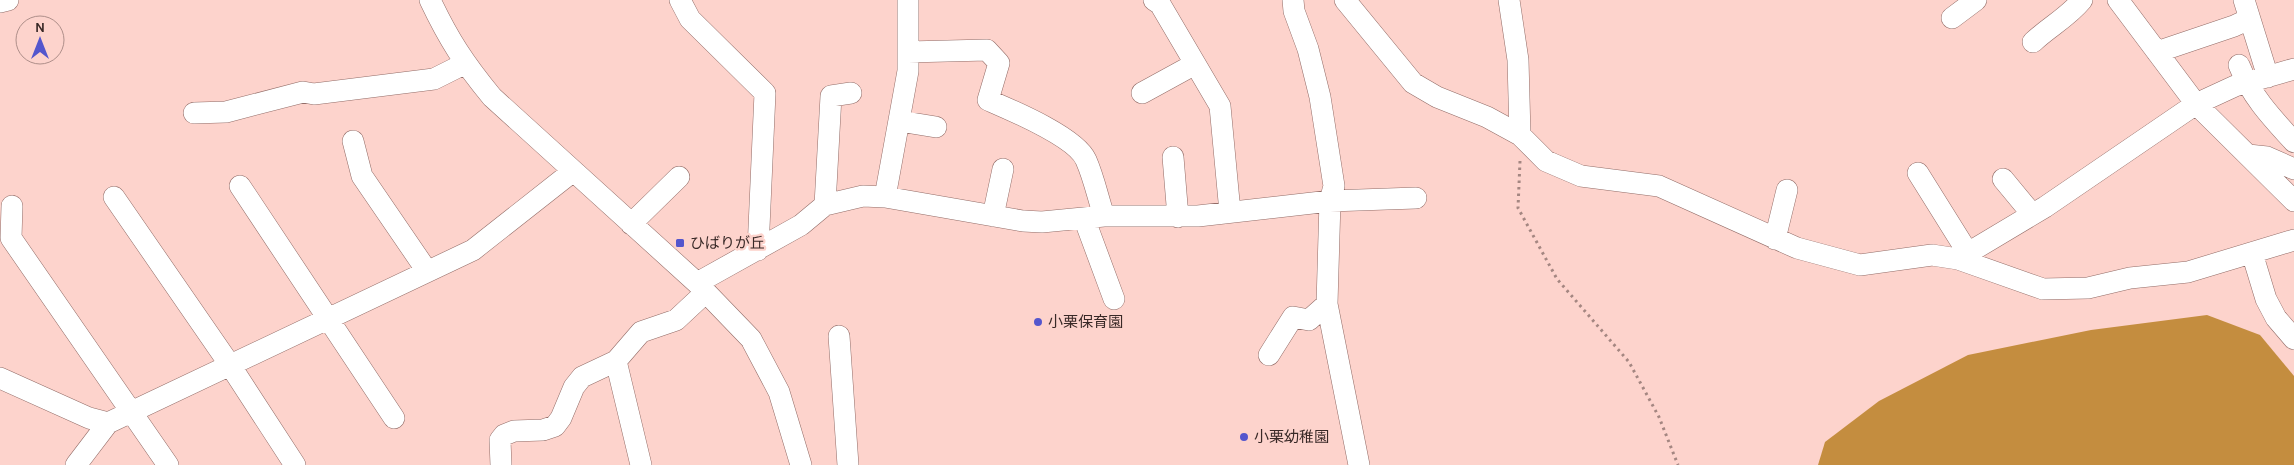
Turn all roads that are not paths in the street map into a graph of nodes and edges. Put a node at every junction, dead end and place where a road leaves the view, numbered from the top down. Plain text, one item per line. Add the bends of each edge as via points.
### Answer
1 (8, 0) edge
2 (430, 0) edge
3 (680, 0) edge
4 (908, 0) edge
5 (1154, 0) edge
6 (1293, 0) edge
7 (1345, 0) edge
8 (1509, 0) edge
9 (1976, 0) edge
10 (2082, 0) edge
11 (2118, 0) edge
12 (0, 2) edge
13 (2246, 9) edge
14 (1952, 18) dead end
15 (2033, 42) dead end
16 (908, 52) junction
17 (2157, 52) junction
18 (464, 64) junction
19 (1195, 64) junction
20 (2294, 69) edge
21 (2243, 74) junction
22 (2268, 77) junction
23 (851, 93) dead end
24 (1142, 93) dead end
25 (2196, 104) junction
26 (194, 113) dead end
27 (899, 121) junction
28 (936, 127) dead end
29 (1520, 135) junction
30 (353, 141) dead end
31 (2294, 142) edge
32 (2248, 155) junction
33 (1173, 157) dead end
34 (1003, 169) dead end
35 (2294, 169) edge
36 (572, 172) junction
37 (1918, 173) dead end
38 (680, 176) dead end
39 (2003, 179) dead end
40 (240, 186) dead end
41 (1787, 190) dead end
42 (114, 197) dead end
43 (885, 197) junction
44 (1416, 198) dead end
45 (1330, 201) junction
46 (2294, 201) edge
47 (825, 205) junction
48 (12, 206) dead end
49 (1230, 212) junction
50 (2032, 214) junction
51 (993, 216) junction
52 (1094, 217) junction
53 (1178, 217) junction
54 (631, 224) junction
55 (1775, 239) junction
56 (2294, 240) edge
57 (758, 250) junction
58 (2252, 253) junction
59 (1963, 256) junction
60 (427, 271) junction
61 (701, 288) junction
62 (1114, 299) dead end
63 (1328, 304) junction
64 (327, 317) junction
65 (839, 336) dead end
66 (2294, 339) edge
67 (1269, 355) dead end
68 (616, 361) junction
69 (230, 365) junction
70 (0, 378) edge
71 (130, 411) junction
72 (394, 418) dead end
73 (108, 423) junction
74 (84, 463) edge
75 (168, 465) edge
76 (295, 465) edge
77 (501, 465) edge
78 (641, 465) edge
79 (801, 465) edge
80 (848, 465) edge
81 (1359, 465) edge

1 - 12 street
2 - 18 street
3 - 57 street via 690,19 764,93
4 - 16 street
5 - 19 street via 1160,4
6 - 45 street via 1320,98 1334,186
7 - 29 street via 1413,83 1437,98 1487,117
8 - 29 street via 1518,60
9 - 14 street
10 - 15 street via 2068,16
11 - 17 street
13 - 17 street via 2234,26
13 - 22 street
16 - 27 street
16 - 52 street via 987,50 999,63 988,100 1040,123 1085,158
17 - 25 street
18 - 26 street via 434,79 314,94 303,92 226,112
18 - 36 street via 492,97
19 - 24 street
19 - 49 street via 1220,106
20 - 22 street
21 - 22 street
21 - 25 street
21 - 31 street via 2268,115
23 - 47 street via 831,96
25 - 32 street
25 - 50 street
27 - 28 street
27 - 43 street
29 - 55 street via 1546,161 1581,176 1659,186 1733,209
30 - 60 street via 362,176
32 - 35 street via 2267,157
32 - 46 street
33 - 53 street
34 - 51 street
36 - 54 street
36 - 60 street via 473,250
37 - 59 street
38 - 54 street
39 - 50 street
40 - 64 street
41 - 55 street
42 - 69 street
43 - 47 street via 863,196
43 - 51 street
44 - 45 street
45 - 49 street
45 - 63 street
47 - 57 street via 801,225
48 - 71 street via 11,238
49 - 53 street
50 - 59 street
51 - 52 street via 1042,222
52 - 53 street
52 - 62 street
54 - 61 street
55 - 59 street via 1860,265 1932,255
56 - 58 street
57 - 61 street
58 - 59 street via 2188,272 2130,278 2088,288 2043,289
58 - 66 street via 2266,299 2276,318
60 - 64 street
61 - 68 street via 676,320 641,332
61 - 79 street via 751,339 779,392
63 - 67 street via 1309,320 1293,317
63 - 81 street
64 - 69 street
64 - 72 street
65 - 80 street
68 - 77 street via 582,377 556,426 543,430 514,430 504,435 500,440
68 - 78 street
69 - 71 street
69 - 76 street
70 - 73 street via 89,418
71 - 73 street
71 - 75 street
73 - 74 street

